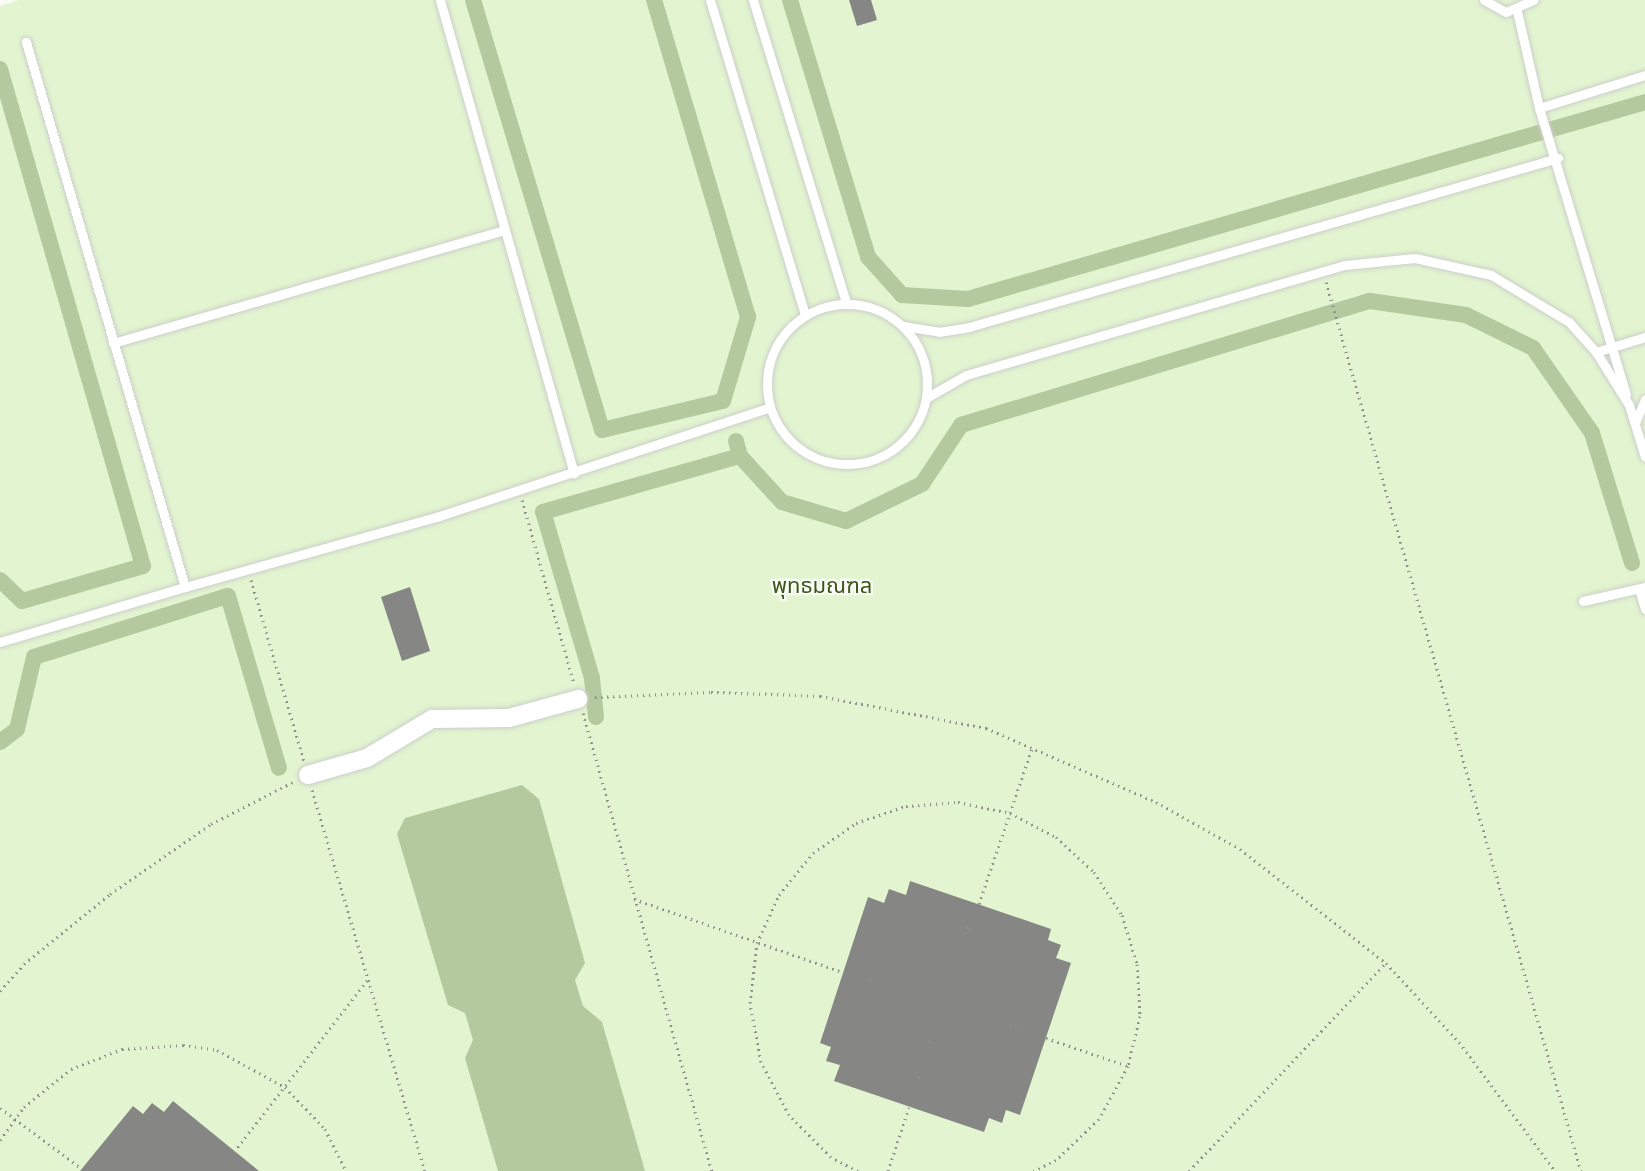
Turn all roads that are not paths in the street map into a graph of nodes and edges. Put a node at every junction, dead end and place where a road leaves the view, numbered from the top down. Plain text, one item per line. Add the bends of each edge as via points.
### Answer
1 (440, 0) edge
2 (710, 0) edge
3 (753, 0) edge
4 (1484, 0) edge
5 (1534, 0) edge
6 (1516, 11) junction
7 (26, 42) dead end
8 (1645, 75) edge
9 (1539, 108) junction
10 (1558, 159) junction
11 (504, 230) junction
12 (846, 303) junction
13 (805, 315) junction
14 (903, 326) junction
15 (1645, 337) edge
16 (113, 343) junction
17 (1613, 346) junction
18 (1596, 352) junction
19 (926, 398) junction
20 (1645, 399) edge
21 (1629, 405) junction
22 (770, 407) junction
23 (1635, 423) junction
24 (1645, 457) edge
25 (574, 473) junction
26 (185, 587) junction
27 (1642, 588) edge
28 (1583, 601) dead end
29 (1645, 609) edge
30 (0, 642) edge
31 (578, 699) road end
32 (308, 775) road end

1 - 11 lane
2 - 13 lane
3 - 12 lane
4 - 6 lane via 1495,9
5 - 6 lane
6 - 9 lane
7 - 16 lane
8 - 9 lane
9 - 10 lane
10 - 14 lane via 969,327 939,332
10 - 17 lane
11 - 16 lane
11 - 25 lane
12 - 13 lane
12 - 14 lane via 867,306
13 - 22 lane via 772,355
14 - 19 lane via 923,359
15 - 17 lane
16 - 26 lane
17 - 18 lane
17 - 21 lane
18 - 19 lane via 1540,301 1452,262 1381,260 1324,271 966,375
18 - 21 lane
19 - 22 lane via 904,440 874,459 840,464 796,446
20 - 23 lane
21 - 23 lane
22 - 25 lane
23 - 24 lane
25 - 26 lane
26 - 30 lane
27 - 28 lane
27 - 29 lane
31 - 32 street via 509,717 432,719 367,758

